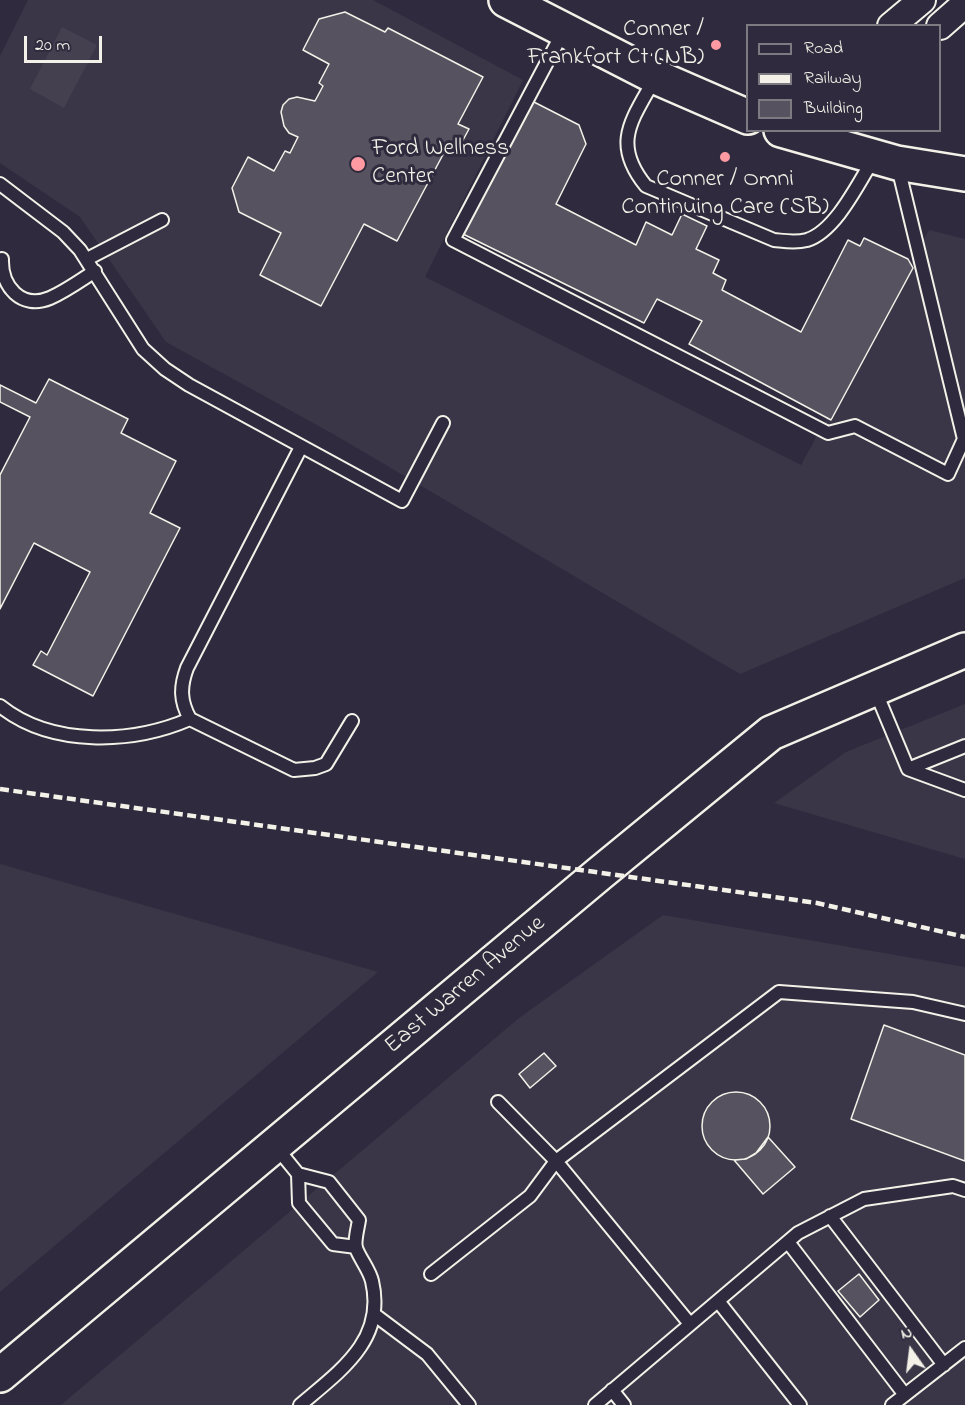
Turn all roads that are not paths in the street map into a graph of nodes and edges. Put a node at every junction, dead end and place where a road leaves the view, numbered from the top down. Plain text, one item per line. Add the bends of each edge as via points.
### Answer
1 (506, 0) edge
2 (922, 0) edge
3 (965, 4) edge
4 (893, 24) edge
5 (941, 24) edge
6 (564, 29) junction
7 (656, 77) junction
8 (746, 117) edge
9 (802, 133) edge
10 (886, 160) junction
11 (965, 174) edge
12 (0, 184) edge
13 (162, 220) dead end
14 (2, 259) dead end
15 (87, 259) junction
16 (95, 271) junction
17 (443, 423) dead end
18 (301, 447) junction
19 (965, 650) edge
20 (874, 689) junction
21 (0, 706) edge
22 (190, 719) junction
23 (352, 721) dead end
24 (965, 746) edge
25 (908, 769) junction
26 (965, 790) edge
27 (965, 1014) edge
28 (498, 1102) dead end
29 (275, 1146) junction
30 (556, 1161) junction
31 (298, 1174) junction
32 (965, 1190) edge
33 (830, 1216) junction
34 (788, 1242) junction
35 (356, 1247) junction
36 (431, 1274) dead end
37 (718, 1301) junction
38 (375, 1315) junction
39 (690, 1324) junction
40 (965, 1348) edge
41 (944, 1365) junction
42 (0, 1376) edge
43 (612, 1390) junction
44 (905, 1395) junction
45 (300, 1405) edge
46 (469, 1405) edge
47 (595, 1405) edge
48 (624, 1405) edge
49 (800, 1405) edge
50 (892, 1405) edge

1 - 6 main road
2 - 4 street
3 - 5 street
6 - 7 main road
6 - 10 lane via 453,240 828,433 855,426 948,474 964,440
7 - 8 main road
7 - 10 lane via 626,135 633,169 646,186 774,240 809,239 821,231
9 - 10 main road
10 - 11 main road
12 - 15 lane via 63,232
13 - 15 lane
14 - 16 lane via 5,283 11,293 35,301 49,298
15 - 16 lane
16 - 18 lane via 139,342 165,369
17 - 18 lane via 402,501
18 - 22 lane via 187,668 181,683
19 - 20 main road, East Warren Avenue
20 - 25 lane
20 - 29 main road, East Warren Avenue via 771,733
21 - 22 lane via 29,724 52,732 85,736 138,735
22 - 23 lane via 294,770 326,764
24 - 25 lane
25 - 26 lane
27 - 30 lane via 913,1002 779,992
28 - 30 lane
29 - 31 lane
29 - 42 main road, East Warren Avenue
30 - 36 lane via 530,1196
30 - 39 lane
31 - 35 lane via 299,1203 333,1244
31 - 35 lane via 329,1182 341,1197 359,1220
32 - 33 lane via 953,1186 864,1199
33 - 34 lane
33 - 41 lane
34 - 37 lane
34 - 44 lane
35 - 38 lane via 371,1278
37 - 39 lane
37 - 49 lane
38 - 45 lane via 370,1332 356,1353
38 - 46 lane via 427,1354
39 - 43 lane
40 - 41 lane
41 - 44 lane
43 - 47 lane
43 - 48 lane
44 - 50 lane

